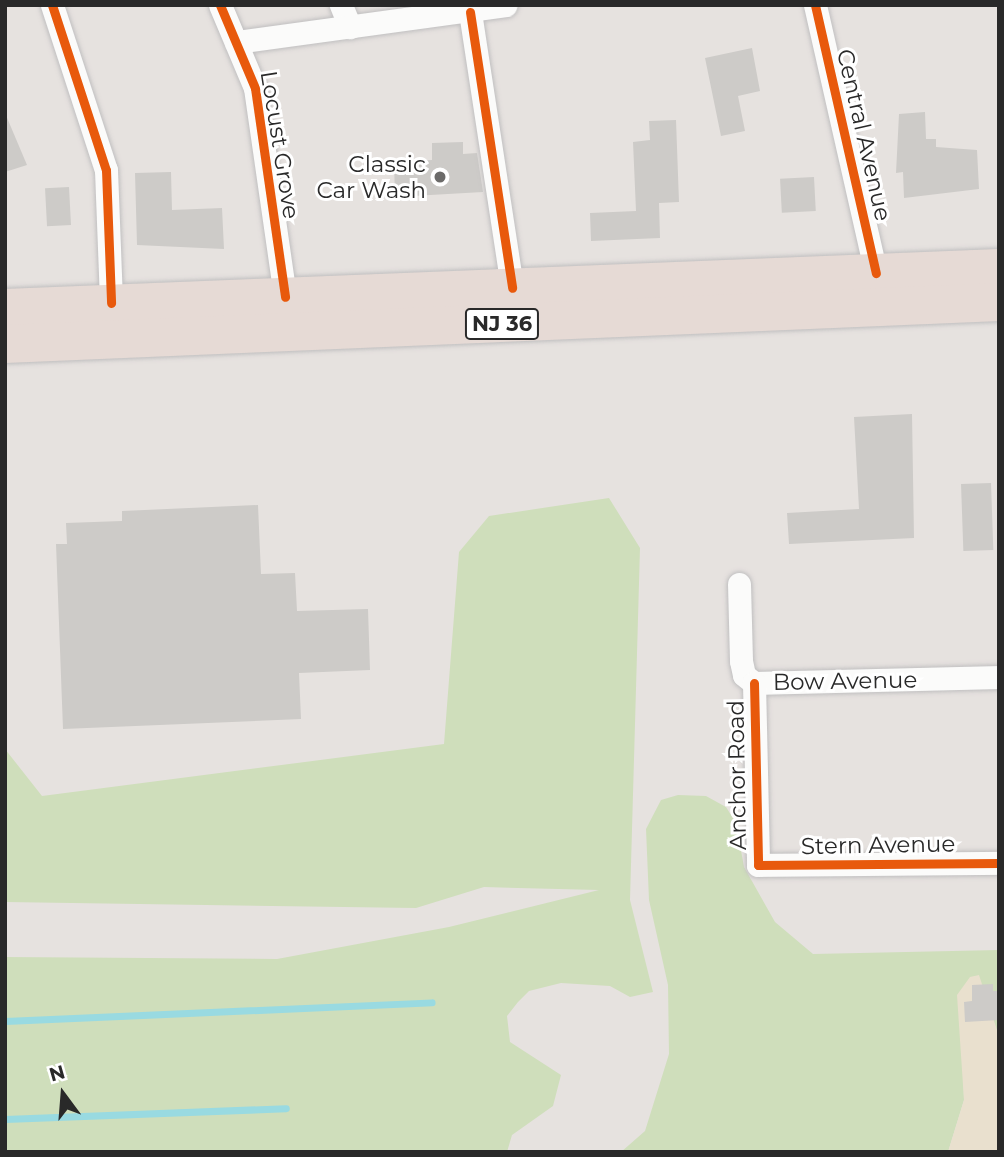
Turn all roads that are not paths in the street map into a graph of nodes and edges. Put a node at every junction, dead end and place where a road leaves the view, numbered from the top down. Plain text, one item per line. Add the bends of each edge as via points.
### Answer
1 (52, 5) edge
2 (220, 5) edge
3 (341, 5) edge
4 (505, 5) edge
5 (815, 5) edge
6 (470, 12) junction
7 (350, 27) junction
8 (236, 42) junction
9 (999, 268) edge
10 (876, 273) junction
11 (512, 288) junction
12 (285, 297) junction
13 (999, 302) edge
14 (111, 303) junction
15 (5, 308) edge
16 (5, 344) edge
17 (739, 584) dead end
18 (999, 677) edge
19 (754, 683) junction
20 (999, 863) edge
21 (758, 865) joint

1 - 14 street via 106,170
2 - 8 street, Locust Grove
3 - 7 street
4 - 6 street, Locust Grove
5 - 10 street, Central Avenue
6 - 7 street, Locust Grove
6 - 11 street
7 - 8 street, Locust Grove
8 - 12 street, Locust Grove via 255,88
9 - 10 highway, NJ 36
10 - 11 highway, NJ 36
11 - 12 highway, NJ 36
12 - 14 highway, NJ 36
13 - 16 highway, NJ 36
14 - 15 highway, NJ 36
17 - 19 street, Bow Avenue via 741,661 744,675
18 - 19 street, Bow Avenue
19 - 21 street, Anchor Road
20 - 21 street, Stern Avenue

